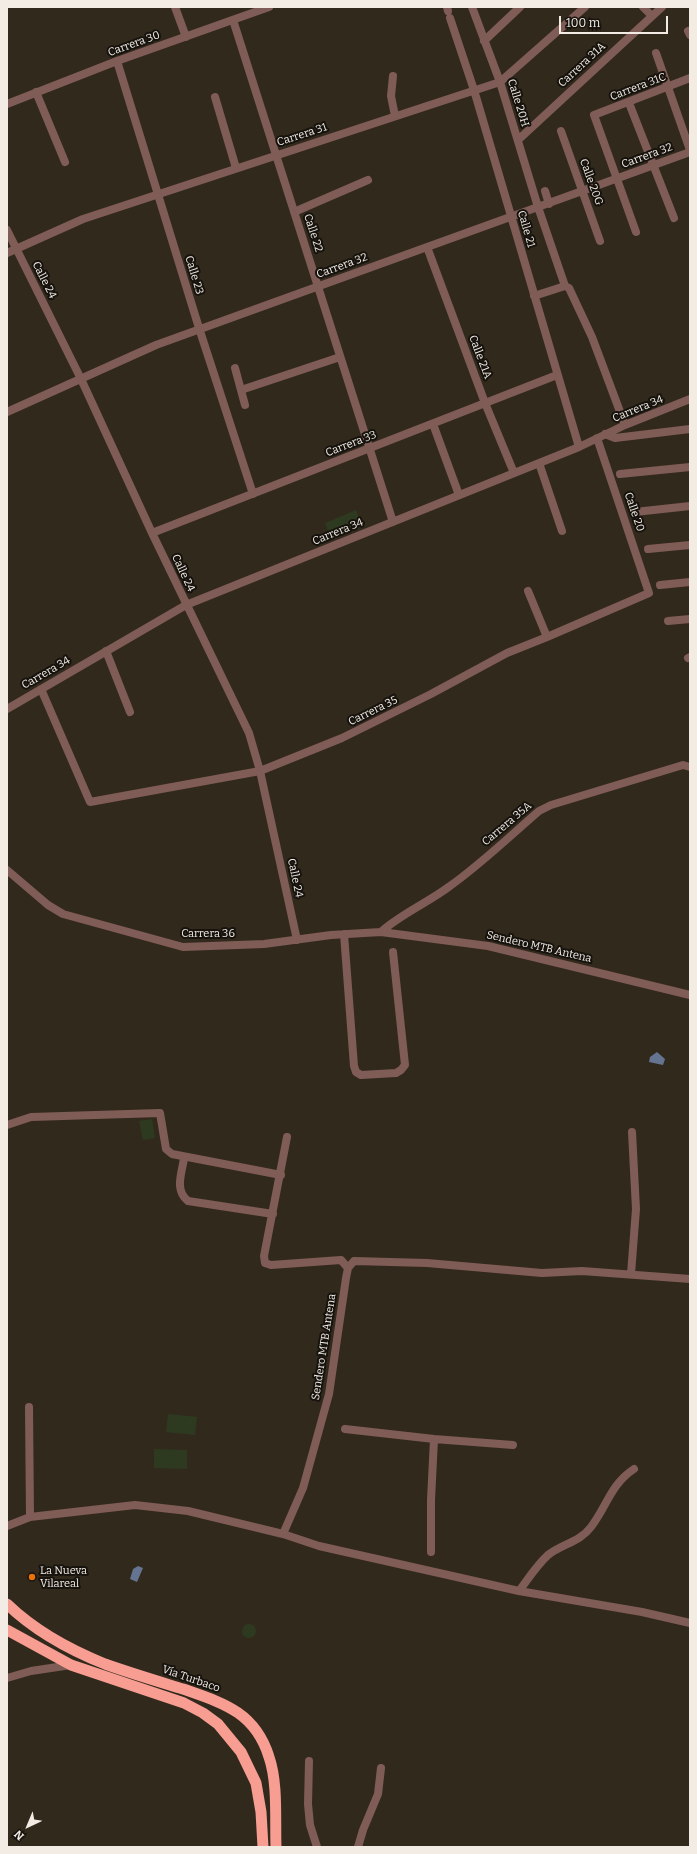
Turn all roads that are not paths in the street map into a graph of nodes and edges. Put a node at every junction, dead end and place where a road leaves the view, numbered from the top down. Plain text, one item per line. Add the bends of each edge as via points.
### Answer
1 (175, 7) edge
2 (269, 7) edge
3 (472, 7) edge
4 (520, 7) edge
5 (643, 7) edge
6 (662, 7) edge
7 (579, 9) edge
8 (448, 12) edge
9 (652, 16) junction
10 (233, 20) junction
11 (186, 36) junction
12 (484, 41) junction
13 (656, 53) dead end
14 (117, 61) junction
15 (393, 76) dead end
16 (690, 78) edge
17 (500, 82) junction
18 (668, 87) junction
19 (474, 90) junction
20 (36, 92) junction
21 (215, 97) dead end
22 (629, 103) junction
23 (7, 104) edge
24 (395, 116) junction
25 (561, 131) dead end
26 (518, 140) junction
27 (690, 151) edge
28 (277, 155) junction
29 (65, 162) dead end
30 (654, 165) junction
31 (236, 168) junction
32 (617, 179) junction
33 (368, 180) dead end
34 (545, 191) dead end
35 (583, 191) junction
36 (159, 194) junction
37 (549, 204) junction
38 (538, 208) junction
39 (294, 212) junction
40 (512, 217) junction
41 (674, 218) dead end
42 (7, 230) edge
43 (636, 232) dead end
44 (600, 241) dead end
45 (427, 247) junction
46 (16, 249) junction
47 (7, 254) edge
48 (318, 286) junction
49 (565, 286) junction
50 (534, 296) junction
51 (199, 328) junction
52 (340, 357) junction
53 (235, 368) dead end
54 (557, 375) junction
55 (81, 379) junction
56 (241, 390) junction
57 (690, 399) edge
58 (485, 403) junction
59 (245, 405) dead end
60 (7, 412) edge
61 (433, 424) junction
62 (625, 425) junction
63 (690, 429) edge
64 (605, 434) junction
65 (597, 438) junction
66 (579, 447) junction
67 (369, 449) junction
68 (538, 464) junction
69 (690, 467) edge
70 (514, 473) junction
71 (620, 474) dead end
72 (254, 494) junction
73 (459, 495) junction
74 (690, 506) edge
75 (635, 512) dead end
76 (393, 522) junction
77 (562, 531) dead end
78 (152, 533) junction
79 (690, 545) edge
80 (648, 549) dead end
81 (690, 582) edge
82 (660, 585) dead end
83 (528, 591) dead end
84 (649, 593) joint
85 (186, 605) junction
86 (690, 619) edge
87 (668, 621) dead end
88 (547, 637) junction
89 (106, 651) junction
90 (41, 689) junction
91 (7, 709) edge
92 (130, 712) dead end
93 (690, 766) edge
94 (260, 771) junction
95 (7, 870) edge
96 (381, 932) junction
97 (344, 934) junction
98 (297, 940) junction
99 (393, 952) dead end
100 (690, 995) edge
101 (7, 1125) edge
102 (632, 1132) dead end
103 (287, 1137) dead end
104 (184, 1158) junction
105 (281, 1174) junction
106 (273, 1214) junction
107 (348, 1268) junction
108 (631, 1274) junction
109 (690, 1279) edge
110 (29, 1407) dead end
111 (345, 1429) dead end
112 (434, 1439) junction
113 (513, 1445) dead end
114 (634, 1469) dead end
115 (30, 1517) junction
116 (7, 1526) edge
117 (283, 1534) junction
118 (431, 1552) dead end
119 (519, 1591) junction
120 (7, 1604) edge
121 (690, 1623) edge
122 (7, 1630) edge
123 (71, 1665) junction
124 (7, 1678) edge
125 (309, 1761) dead end
126 (381, 1768) dead end
127 (263, 1847) edge
128 (276, 1847) edge
129 (317, 1847) edge
130 (358, 1847) edge

1 - 11 street
2 - 10 street, Carrera 30
3 - 12 street, Calle 20H
4 - 12 street
5 - 9 street
6 - 9 street, Carrera 31A
7 - 17 street, Carrera 31
8 - 19 street, Calle 21
9 - 26 street, Carrera 31A
10 - 11 street, Carrera 30
10 - 28 street, Calle 22
11 - 14 street, Carrera 30
12 - 17 street, Calle 20H
13 - 18 street
14 - 20 street, Carrera 30
14 - 36 street, Calle 23
15 - 24 street via 391,96
16 - 18 street, Carrera 31C
17 - 19 street, Carrera 31
17 - 26 street, Calle 20H
18 - 22 street, Carrera 31C
18 - 27 street
19 - 24 street, Carrera 31
19 - 40 street, Calle 21
20 - 23 street, Carrera 30
20 - 29 street
21 - 31 street
22 - 30 street
22 - 32 street, Carrera 31C via 594,115
24 - 28 street, Carrera 31
25 - 35 street, Calle 20G
26 - 38 street, Calle 20H
27 - 30 street, Carrera 32
28 - 31 street, Carrera 31
28 - 39 street, Calle 22
30 - 32 street, Carrera 32
30 - 41 street
31 - 36 street, Carrera 31
32 - 35 street, Carrera 32
32 - 43 street
33 - 39 street
34 - 37 street
35 - 37 street, Carrera 32
35 - 44 street, Calle 20G
36 - 46 street, Carrera 31 via 83,219
36 - 51 street, Calle 23
37 - 38 street, Carrera 32
38 - 40 street, Carrera 32
38 - 49 street, Calle 20H
39 - 48 street, Calle 22
40 - 45 street, Carrera 32
40 - 50 street, Calle 21
42 - 46 street, Calle 24
45 - 48 street, Carrera 32
45 - 58 street, Calle 21A
46 - 47 street, Carrera 31
46 - 55 street, Calle 24
48 - 51 street, Carrera 32
48 - 52 street, Calle 22
49 - 50 street
49 - 62 street, Calle 20H via 569,288 592,337
50 - 54 street, Calle 21
51 - 55 street, Carrera 32
51 - 72 street, Calle 23
52 - 56 street
52 - 67 street, Calle 22
53 - 56 street
54 - 58 street, Carrera 33
54 - 66 street, Calle 21
55 - 60 street, Carrera 32
55 - 78 street, Calle 24
56 - 59 street
57 - 62 street, Carrera 34
58 - 61 street, Carrera 33
58 - 70 street, Calle 21A
61 - 67 street, Carrera 33
61 - 73 street
62 - 64 street, Carrera 34
63 - 64 street via 615,438
64 - 65 street, Carrera 34
65 - 66 street, Carrera 34
65 - 84 street, Calle 20
66 - 68 street, Carrera 34
67 - 72 street, Carrera 33
67 - 76 street, Calle 22
68 - 70 street, Carrera 34
68 - 77 street
69 - 71 street
70 - 73 street, Carrera 34
72 - 78 street, Carrera 33
73 - 76 street, Carrera 34
74 - 75 street
76 - 85 street, Carrera 34
78 - 85 street, Calle 24
79 - 80 street
81 - 82 street
83 - 88 street
84 - 88 street, Carrera 35
85 - 89 street, Carrera 34
85 - 94 street, Calle 24 via 249,733
86 - 87 street
88 - 94 street, Carrera 35 via 507,652 342,738
89 - 90 street, Carrera 34
89 - 92 street
90 - 91 street, Carrera 34
90 - 94 street, Carrera 35 via 90,802
93 - 96 street, Carrera 35A via 683,765 551,805 539,811 452,885
94 - 98 street, Calle 24
95 - 98 street, Carrera 36 via 48,905 63,914 183,947 219,947
96 - 97 street, Carrera 36
96 - 100 street, Sendero MTB Antena via 488,946
97 - 98 street, Carrera 36
97 - 99 street via 354,1066 356,1072 361,1075 396,1073 405,1065
101 - 104 street via 31,1117 160,1113 166,1149
102 - 108 street via 636,1209
103 - 105 street
104 - 105 street
104 - 106 street via 179,1189 182,1197 188,1201
105 - 106 street
106 - 107 street via 264,1256 266,1263 271,1265 341,1260
107 - 108 street via 354,1261 371,1260 542,1273 582,1271
107 - 117 street, Sendero MTB Antena via 330,1394 303,1488
108 - 109 street
110 - 115 street
111 - 112 street
112 - 113 street
112 - 118 street via 430,1500
114 - 119 street via 617,1483 591,1528 580,1539 548,1555
115 - 116 street
115 - 117 street via 136,1505 188,1511
117 - 119 street via 318,1546
119 - 121 street
120 - 128 highway, Vía Turbaco via 44,1633 80,1653 105,1664 219,1702 246,1718 258,1732 269,1757 273,1781
122 - 123 highway
123 - 124 street via 31,1671
123 - 127 highway via 184,1703 218,1724 242,1752 256,1783
125 - 129 street via 310,1826
126 - 130 street via 378,1794

